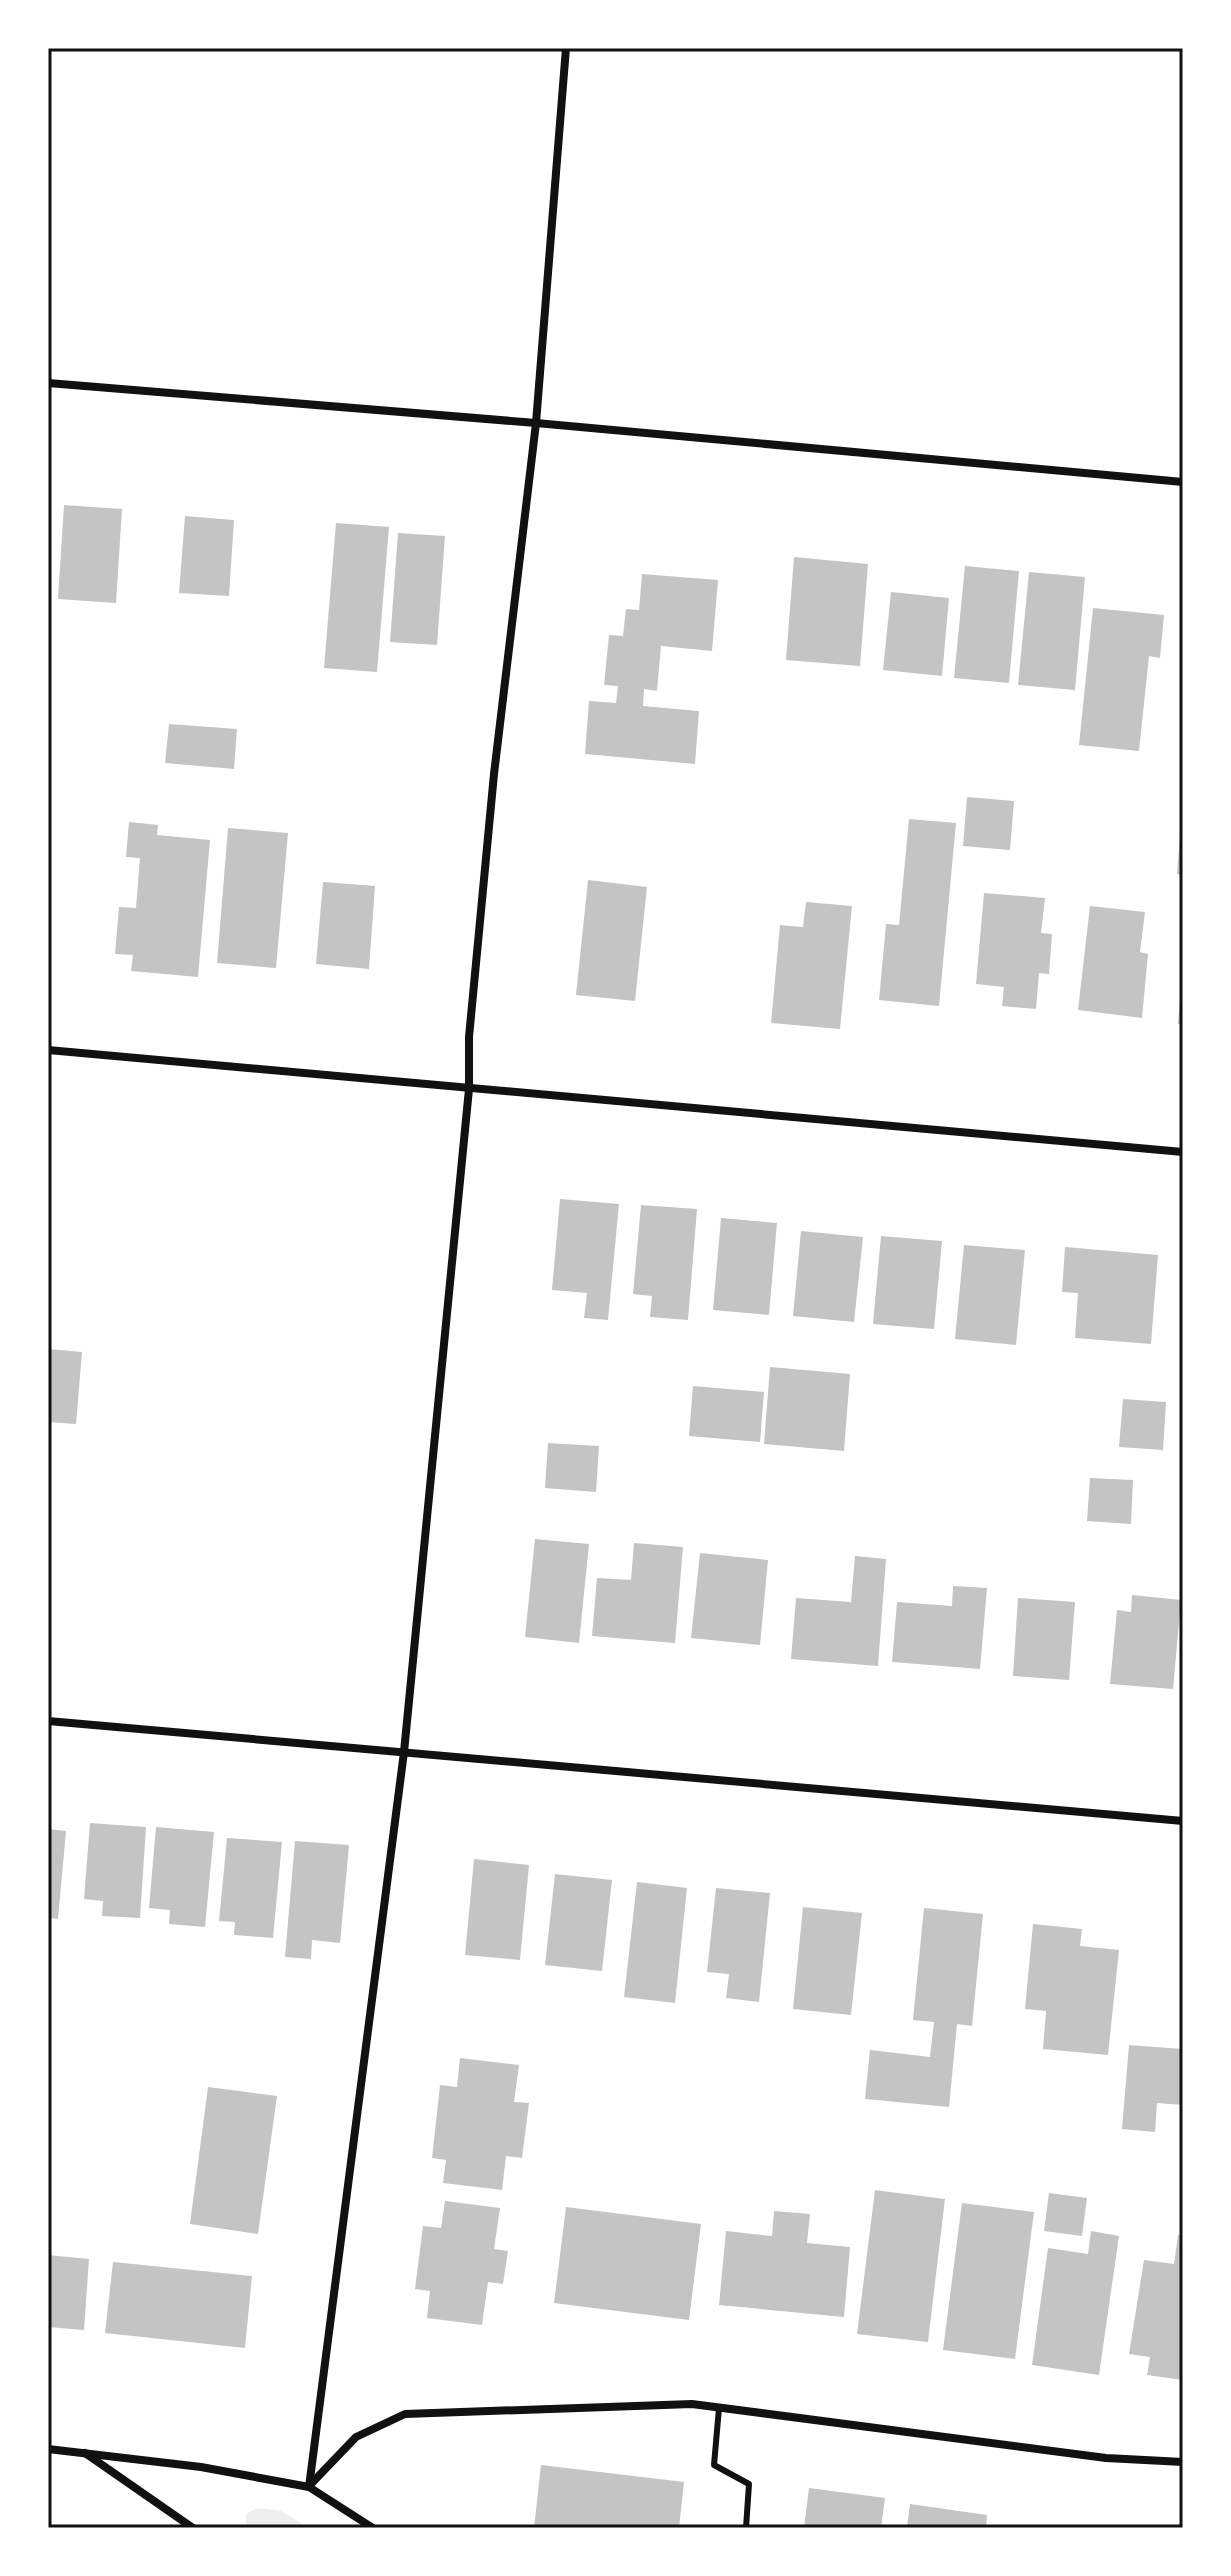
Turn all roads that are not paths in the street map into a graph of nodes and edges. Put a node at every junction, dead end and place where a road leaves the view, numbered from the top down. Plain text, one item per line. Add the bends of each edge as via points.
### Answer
1 (566, 48) edge
2 (48, 383) edge
3 (536, 423) junction
4 (1183, 482) edge
5 (48, 1050) edge
6 (469, 1089) junction
7 (1183, 1152) edge
8 (48, 1721) edge
9 (404, 1752) junction
10 (1183, 1821) edge
11 (719, 2408) junction
12 (48, 2449) edge
13 (84, 2452) junction
14 (1183, 2462) edge
15 (309, 2487) junction
16 (193, 2528) edge
17 (373, 2528) edge
18 (746, 2528) edge

1 - 3 street
2 - 3 street
3 - 4 street
3 - 6 street via 494,774 469,1037
5 - 6 street
6 - 7 street
6 - 9 street
8 - 9 street
9 - 10 street
9 - 15 street
11 - 14 street via 1106,2458
11 - 15 street via 692,2404 405,2414 356,2437
11 - 18 lane via 714,2465 749,2484
12 - 13 street
13 - 15 street
13 - 16 street
15 - 17 street

